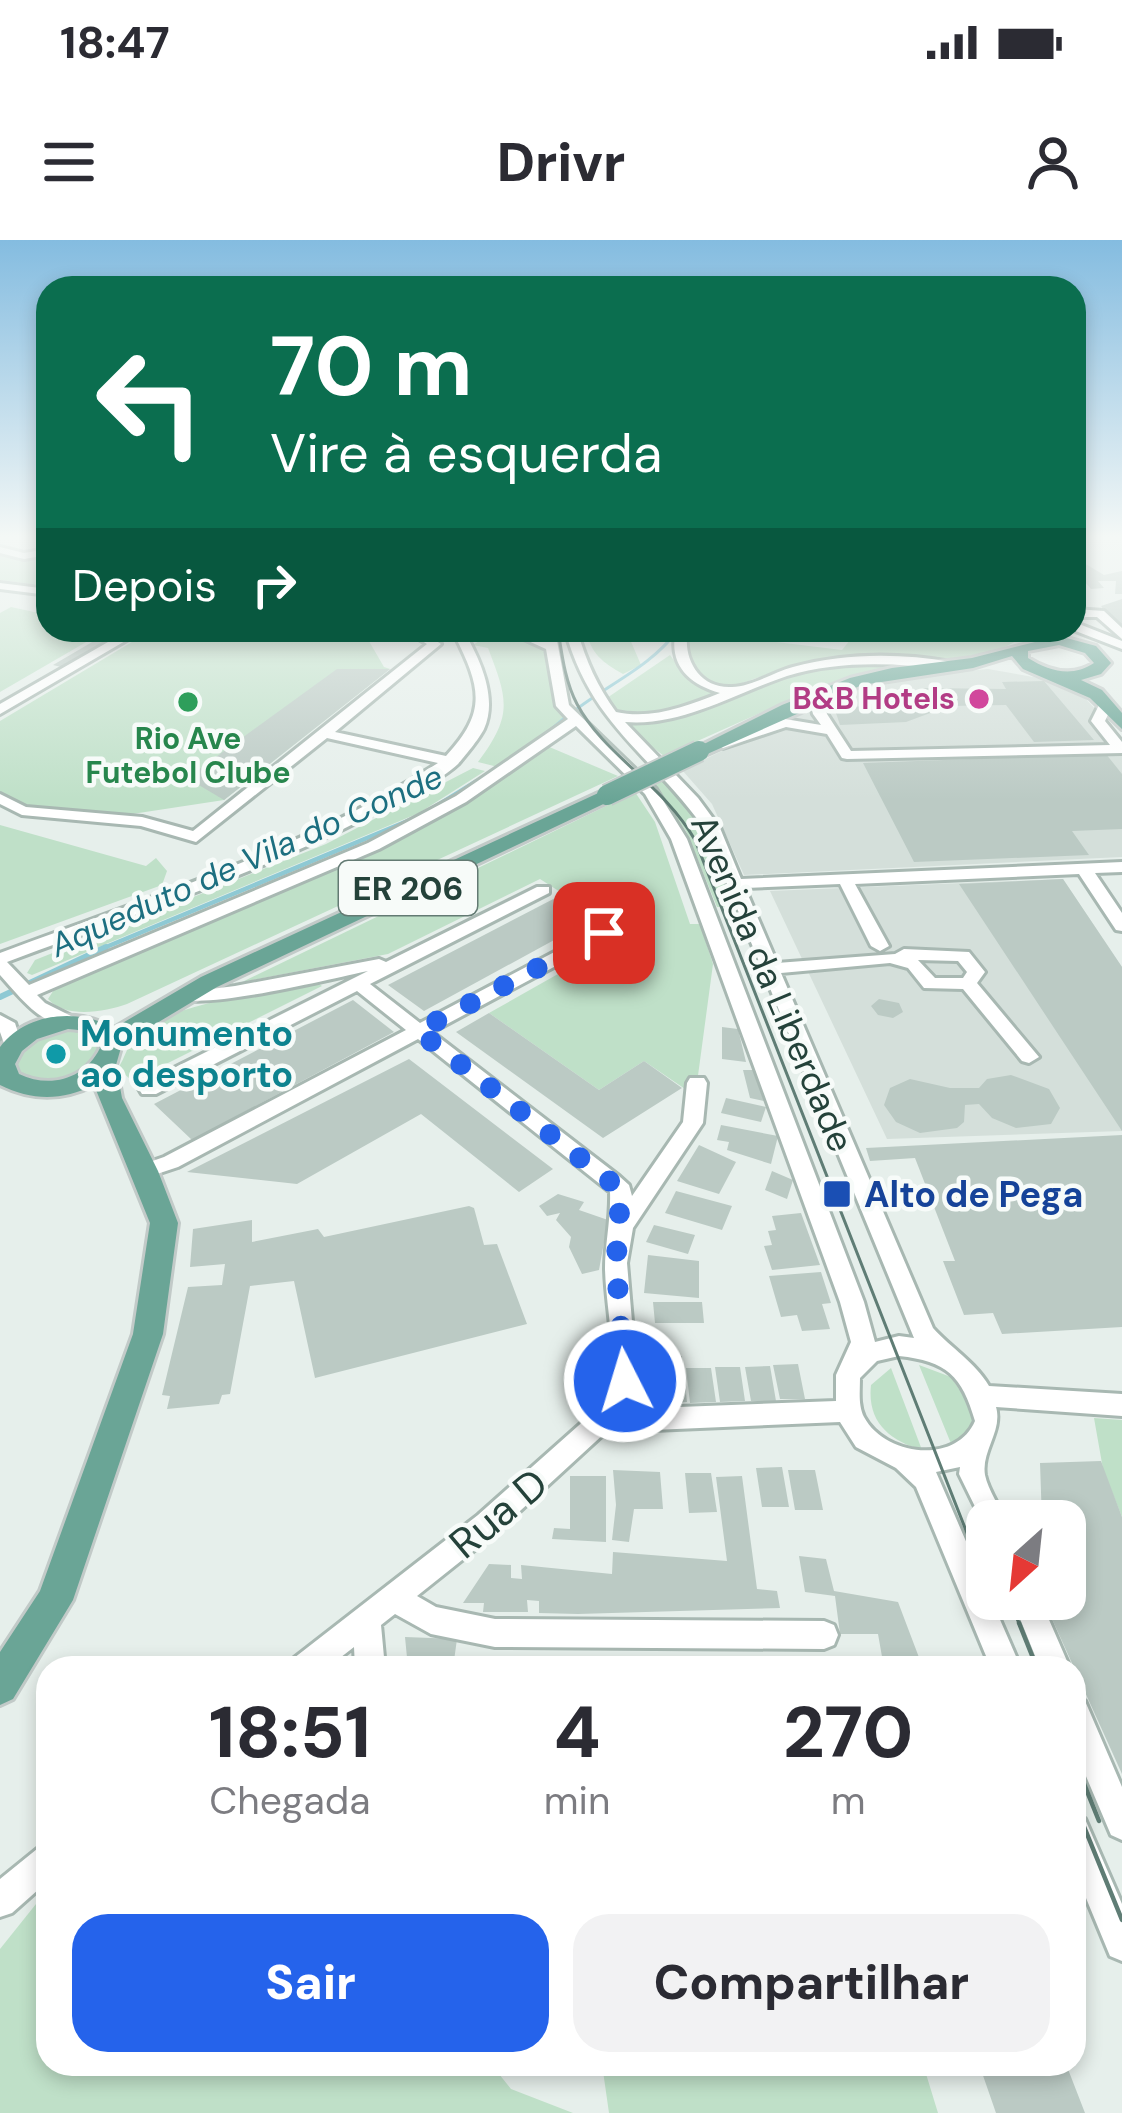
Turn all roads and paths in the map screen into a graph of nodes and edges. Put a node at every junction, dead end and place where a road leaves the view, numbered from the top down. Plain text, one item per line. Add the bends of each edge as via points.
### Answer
1 (1086, 631) edge
2 (117, 642) edge
3 (431, 642) edge
4 (463, 642) edge
5 (540, 642) edge
6 (550, 642) edge
7 (574, 642) edge
8 (680, 642) edge
9 (1023, 642) edge
10 (1031, 642) edge
11 (1060, 642) edge
12 (1122, 646) edge
13 (551, 647) junction
14 (1094, 662) junction
15 (972, 663) junction
16 (947, 665) junction
17 (1051, 674) junction
18 (730, 692) junction
19 (816, 697) junction
20 (1101, 699) junction
21 (0, 710) edge
22 (605, 712) junction
23 (574, 721) junction
24 (1122, 724) edge
25 (831, 731) junction
26 (327, 734) junction
27 (703, 749) junction
28 (452, 762) junction
29 (0, 798) edge
30 (1122, 867) edge
31 (1085, 870) junction
32 (845, 879) junction
33 (736, 884) junction
34 (543, 890) dead end
35 (1122, 926) edge
36 (604, 933) dead end
37 (881, 952) junction
38 (406, 959) junction
39 (0, 962) edge
40 (771, 969) junction
41 (209, 982) junction
42 (357, 983) junction
43 (26, 993) junction
44 (185, 997) junction
45 (0, 1021) edge
46 (78, 1023) junction
47 (418, 1031) junction
48 (111, 1040) junction
49 (1029, 1057) dead end
50 (6, 1058) edge
51 (107, 1082) junction
52 (697, 1083) dead end
53 (27, 1088) junction
54 (149, 1089) dead end
55 (0, 1094) edge
56 (146, 1171) junction
57 (622, 1227) junction
58 (946, 1358) junction
59 (855, 1363) junction
60 (982, 1396) junction
61 (1122, 1405) edge
62 (615, 1408) junction
63 (847, 1411) junction
64 (977, 1444) junction
65 (896, 1458) junction
66 (984, 1500) edge
67 (394, 1598) junction
68 (366, 1620) junction
69 (1035, 1620) edge
70 (824, 1635) dead end
71 (320, 1656) edge
72 (369, 1656) edge
73 (1001, 1656) edge
74 (1050, 1656) edge
75 (0, 1686) edge
76 (1086, 1740) edge
77 (1122, 1824) edge
78 (1086, 1858) edge
79 (36, 1870) edge
80 (0, 1901) edge
81 (1122, 1944) edge

1 - 12 street
2 - 21 street
3 - 26 street
4 - 28 street via 482,716
5 - 13 street
6 - 13 street, Avenida da Liberdade
7 - 22 street, Avenida da Liberdade
8 - 18 street via 684,667
9 - 15 main road, ER 206
10 - 17 main road via 1020,660
11 - 14 main road
12 - 14 main road
13 - 23 street, Avenida da Liberdade
14 - 17 main road
14 - 20 main road
15 - 16 main road, ER 206
15 - 17 main road, ER 206
16 - 18 street via 832,664
16 - 19 main road, ER 206
17 - 20 main road
18 - 22 street via 645,721
19 - 25 street
19 - 27 main road, ER 206
20 - 24 main road
20 - 25 street via 1097,718 1120,748 848,755
22 - 33 street, Avenida da Liberdade via 688,792
23 - 43 street via 421,822
23 - 59 street, Avenida da Liberdade via 651,792 679,839 852,1302 862,1342
25 - 27 street via 784,723
26 - 28 street
26 - 29 street via 196,836 142,822 22,811
27 - 41 main road, ER 206, bridge
28 - 39 street via 346,823
30 - 31 street
31 - 32 street
31 - 35 street
32 - 33 street
32 - 37 street
33 - 40 street, Avenida da Liberdade
34 - 38 street
36 - 47 street
37 - 40 street
37 - 49 street via 914,964 930,984 968,982
38 - 42 street
38 - 44 street
39 - 43 street
40 - 58 street, Avenida da Liberdade via 906,1296
41 - 44 main road, ER 206
41 - 46 main road, ER 206
42 - 47 street
42 - 54 street
43 - 46 street
44 - 48 main road, ER 206
45 - 50 street via 8,1028
46 - 48 main road
46 - 50 main road, ER 206 via 38,1029
47 - 56 street
47 - 57 street via 612,1181 621,1190
48 - 51 main road
50 - 53 main road via 9,1079
51 - 53 main road
51 - 56 main road
52 - 57 street via 694,1123
53 - 55 main road
56 - 75 main road via 164,1222 148,1334 55,1600
57 - 62 street via 616,1263 625,1381
58 - 59 street via 898,1346
58 - 60 street
59 - 63 street via 844,1392
60 - 61 street
60 - 64 street via 985,1430
62 - 63 street via 653,1419
62 - 67 street, Rua D
63 - 65 street via 874,1446
64 - 65 street via 942,1463
64 - 66 street via 972,1474
65 - 73 street via 926,1479
67 - 68 street, Rua D
67 - 70 street via 431,1620 495,1634
68 - 71 street, Rua D
68 - 72 street
69 - 74 street
76 - 77 street
78 - 81 street
79 - 80 street

